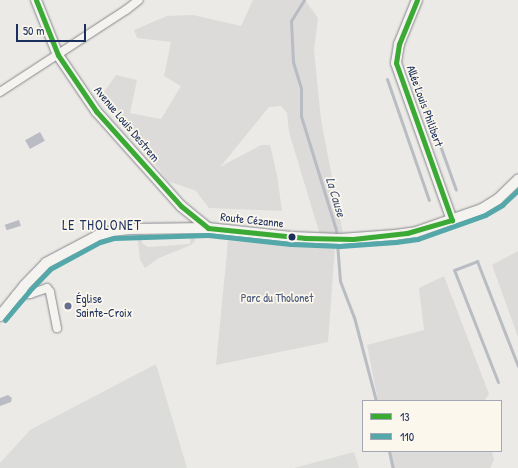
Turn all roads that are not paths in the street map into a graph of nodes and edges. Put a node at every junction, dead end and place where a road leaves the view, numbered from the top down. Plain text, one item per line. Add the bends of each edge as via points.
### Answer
1 (36, 0) edge
2 (139, 0) edge
3 (417, 0) edge
4 (58, 55) junction
5 (0, 92) edge
6 (518, 180) edge
7 (452, 220) junction
8 (208, 228) junction
9 (16, 295) junction
10 (0, 316) edge
11 (57, 328) dead end

1 - 4 street, Avenue Louis Destrem
2 - 4 street
3 - 7 street, Allée Louis Philibert via 399,44 396,63
4 - 5 street
4 - 8 street, Avenue Louis Destrem via 110,128 181,206
6 - 7 street, Route Cézanne via 487,207
7 - 8 street, Route Cézanne via 408,233 340,240
8 - 9 street, Route Cézanne via 130,229 105,233 46,263
9 - 10 street, Route Cézanne
9 - 11 street via 30,294 47,288

